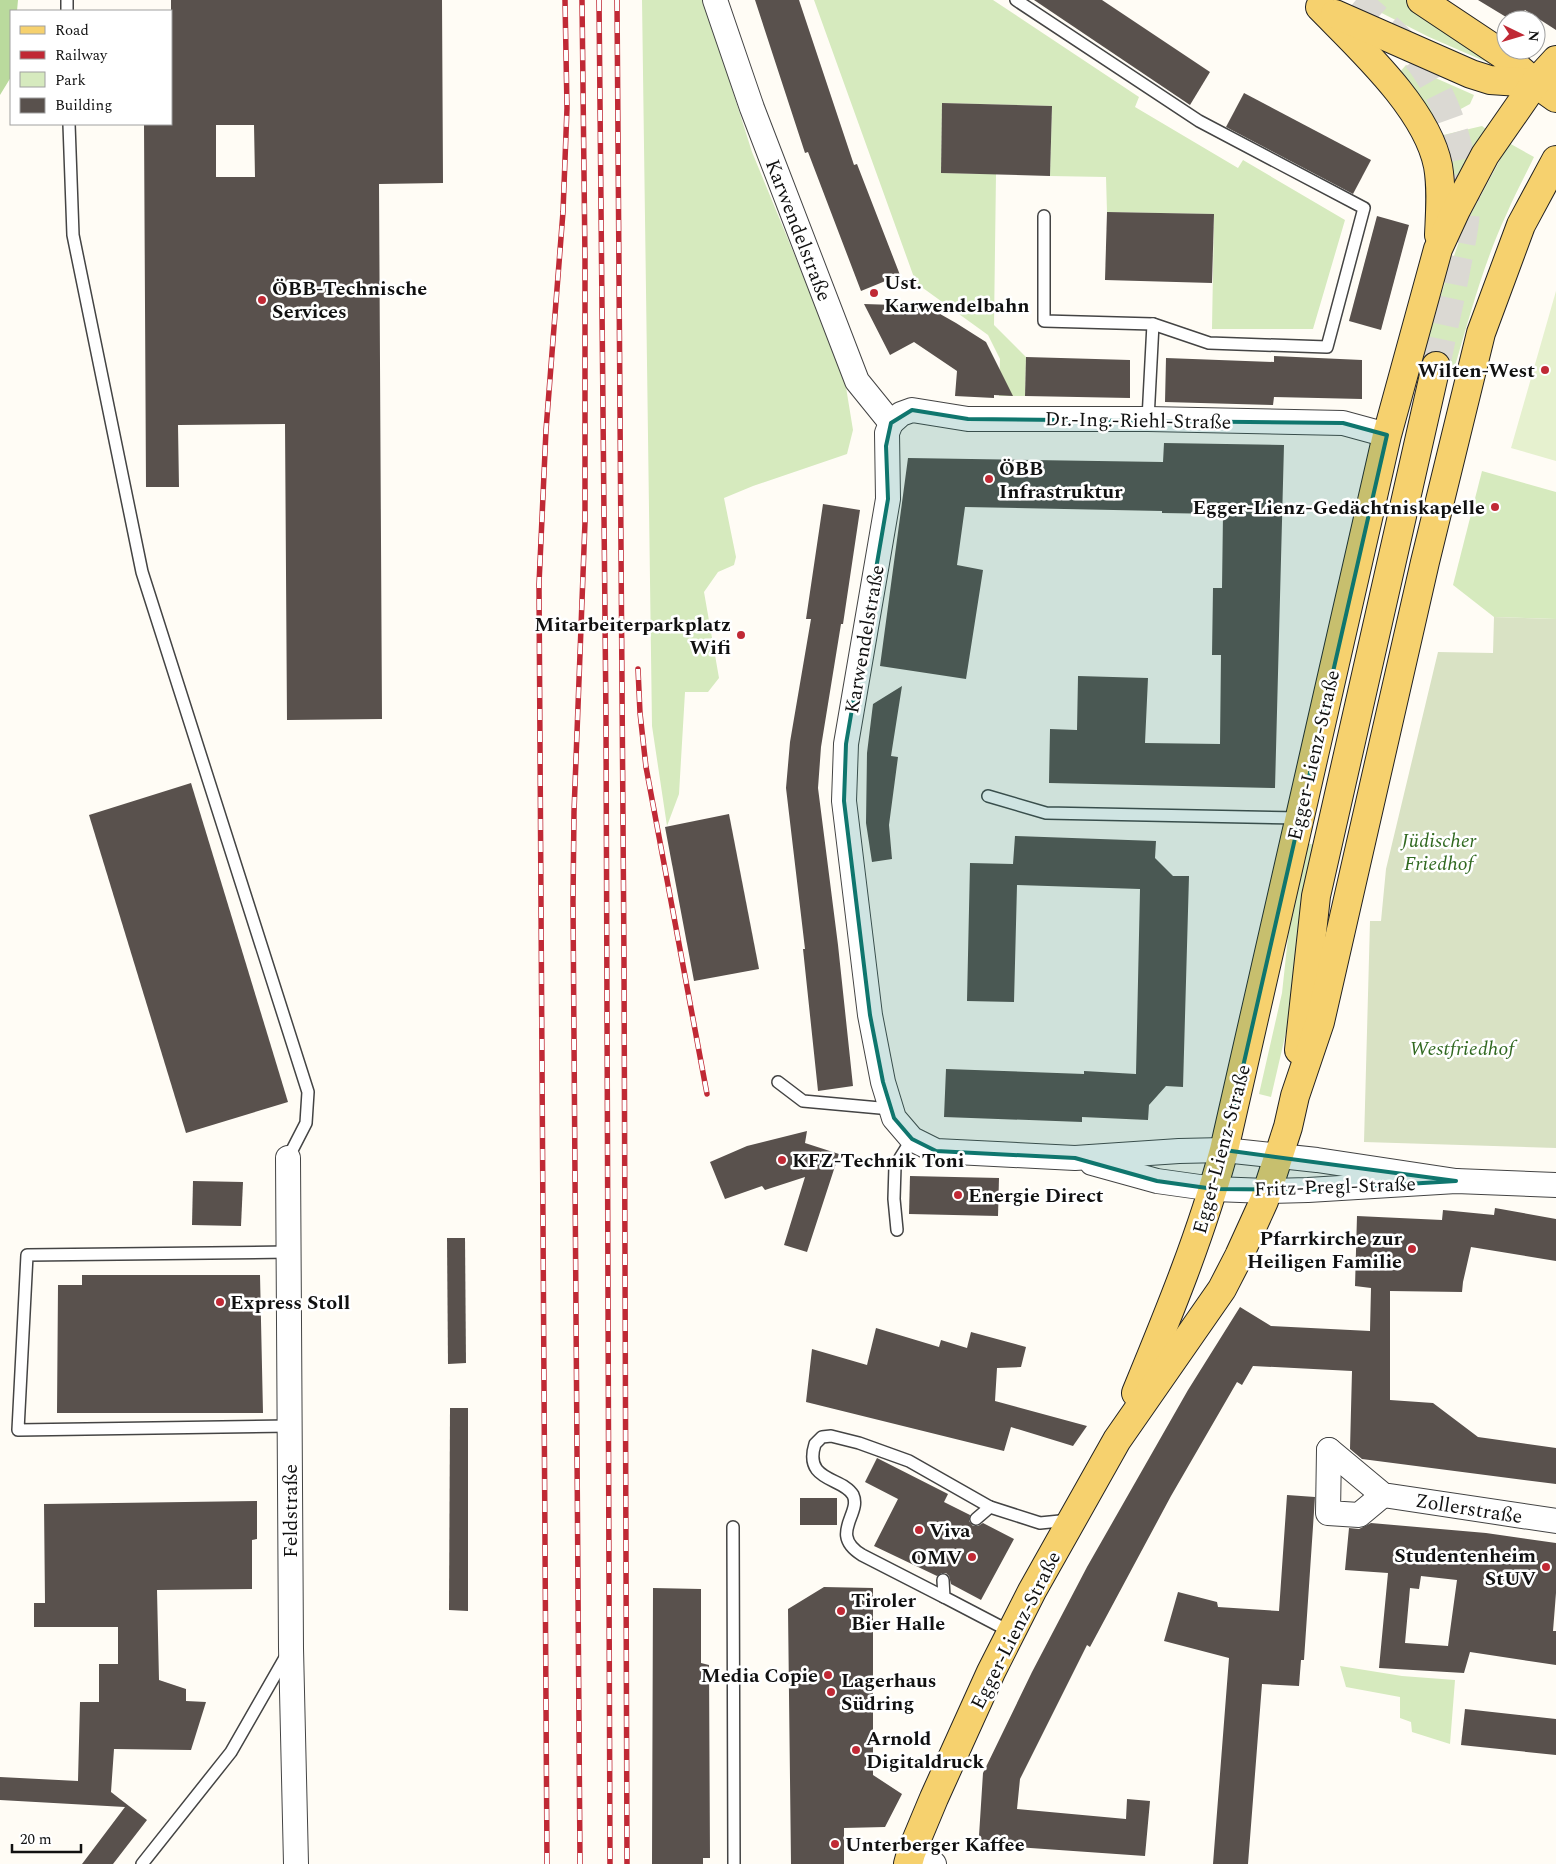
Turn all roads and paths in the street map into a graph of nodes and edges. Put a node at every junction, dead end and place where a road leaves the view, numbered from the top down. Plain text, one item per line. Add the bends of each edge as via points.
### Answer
1 (715, 0) edge
2 (1016, 0) edge
3 (1421, 0) edge
4 (1315, 4) edge
5 (1556, 60) edge
6 (1545, 90) edge
7 (69, 125) edge
8 (1556, 160) edge
9 (1044, 216) dead end
10 (1438, 249) junction
11 (1153, 324) junction
12 (1436, 366) tunnel mouth
13 (1148, 420) junction
14 (892, 422) junction
15 (1387, 435) junction
16 (988, 796) dead end
17 (1299, 818) junction
18 (778, 1082) dead end
19 (1295, 1096) junction
20 (891, 1109) junction
21 (912, 1139) junction
22 (1224, 1150) junction
23 (1279, 1156) junction
24 (288, 1158) joint
25 (1075, 1158) junction
26 (1456, 1181) junction
27 (1555, 1185) edge
28 (1214, 1189) junction
29 (1268, 1191) junction
30 (897, 1230) dead end
31 (289, 1252) junction
32 (290, 1426) junction
33 (1117, 1440) junction
34 (1383, 1495) dead end
35 (990, 1507) junction
36 (976, 1519) dead end
37 (1072, 1520) junction
38 (1556, 1521) edge
39 (733, 1527) dead end
40 (943, 1580) dead end
41 (944, 1597) junction
42 (1011, 1632) junction
43 (291, 1648) junction
44 (914, 1861) edge
45 (142, 1864) edge
46 (296, 1864) edge
47 (734, 1864) edge

1 - 14 street, Karwendelstraße via 752,108 857,381
2 - 11 lane via 1199,121 1364,208 1327,347 1209,343
3 - 6 main road via 1502,54
4 - 6 main road via 1471,74
4 - 10 main road via 1391,81 1427,135 1438,165 1441,198
5 - 6 main road, Egger-Lienz-Straße
6 - 10 main road, Egger-Lienz-Straße via 1485,155
7 - 24 lane via 73,235 142,572 308,1092 306,1123
8 - 19 main road, Egger-Lienz-Straße via 1521,225 1481,332 1320,1022
9 - 11 lane via 1044,321
10 - 15 main road, Egger-Lienz-Straße
11 - 13 lane
12 - 19 main road, Egger-Lienz-Straße via 1316,896
13 - 14 street, Dr.-Ing.-Riehl-Straße via 968,419 912,410
13 - 15 street, Dr.-Ing.-Riehl-Straße via 1343,423
14 - 20 street, Karwendelstraße via 886,446 888,499 846,744 844,801 870,1015
15 - 17 main road, Egger-Lienz-Straße
16 - 17 lane via 1046,813
17 - 22 main road, Egger-Lienz-Straße
18 - 20 lane via 803,1101
19 - 23 main road, Egger-Lienz-Straße
20 - 21 street, Karwendelstraße via 894,1118
21 - 25 street, Karwendelstraße via 936,1151
21 - 30 lane via 895,1166
22 - 23 street, Fritz-Pregl-Straße
22 - 25 street, Karwendelstraße
22 - 28 main road, Egger-Lienz-Straße
23 - 26 street, Fritz-Pregl-Straße
23 - 29 main road, Egger-Lienz-Straße
24 - 31 street, Feldstraße
25 - 28 street, Karwendelstraße via 1157,1181
26 - 27 street, Fritz-Pregl-Straße
26 - 29 street, Fritz-Pregl-Straße
28 - 29 street, Fritz-Pregl-Straße
28 - 33 main road, Egger-Lienz-Straße via 1171,1308
29 - 33 main road, Egger-Lienz-Straße via 1222,1289
31 - 32 street, Feldstraße
31 - 32 lane via 27,1255 18,1430
32 - 43 street, Feldstraße
33 - 37 main road, Egger-Lienz-Straße
34 - 38 street, Zollerstraße
35 - 36 lane
35 - 37 lane via 1040,1523
35 - 41 lane via 909,1462 859,1443 831,1436 822,1437 815,1444 813,1458 818,1470 853,1496 847,1532 852,1548
37 - 42 main road, Egger-Lienz-Straße
39 - 47 lane
40 - 41 lane
41 - 42 lane
42 - 44 main road, Egger-Lienz-Straße via 938,1790
43 - 45 lane via 232,1752
43 - 46 street, Feldstraße

